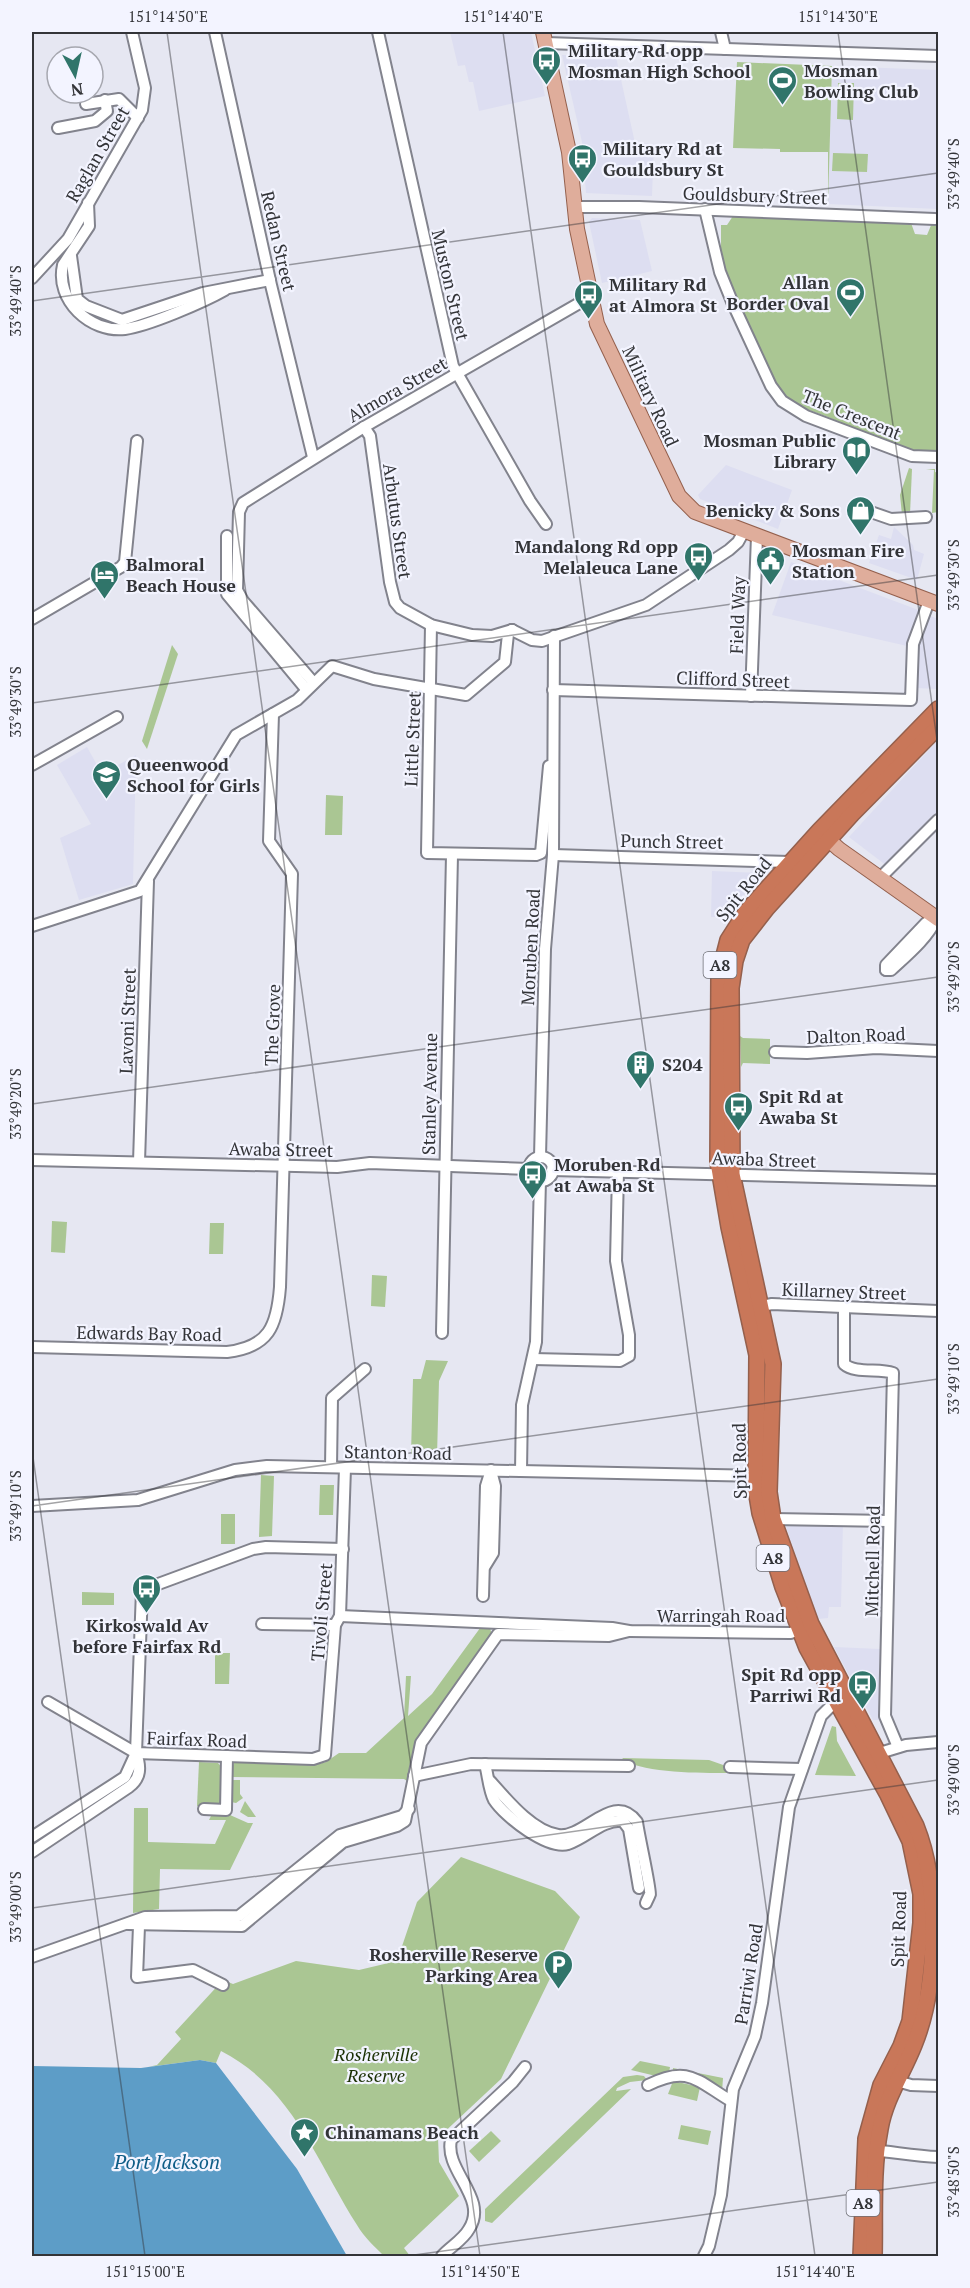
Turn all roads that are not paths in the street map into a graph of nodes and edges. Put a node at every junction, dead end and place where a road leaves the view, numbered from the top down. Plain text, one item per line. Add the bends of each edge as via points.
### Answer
1 (132, 32) edge
2 (215, 32) edge
3 (378, 32) edge
4 (721, 32) edge
5 (544, 37) edge
6 (725, 49) junction
7 (939, 56) edge
8 (105, 100) joint
9 (138, 118) junction
10 (58, 128) dead end
11 (88, 203) junction
12 (574, 207) junction
13 (705, 209) junction
14 (935, 219) dead end
15 (32, 278) edge
16 (270, 280) junction
17 (590, 297) junction
18 (457, 373) junction
19 (364, 427) junction
20 (136, 441) dead end
21 (313, 457) junction
22 (939, 457) edge
23 (865, 510) dead end
24 (927, 517) dead end
25 (546, 524) dead end
26 (744, 531) junction
27 (227, 536) dead end
28 (757, 536) junction
29 (934, 603) edge
30 (32, 619) edge
31 (431, 625) junction
32 (512, 630) junction
33 (554, 636) junction
34 (310, 686) junction
35 (430, 689) junction
36 (554, 690) junction
37 (751, 696) junction
38 (939, 709) edge
39 (273, 714) junction
40 (117, 717) dead end
41 (939, 728) edge
42 (553, 738) junction
43 (32, 765) edge
44 (939, 820) edge
45 (824, 836) junction
46 (452, 855) junction
47 (553, 855) junction
48 (790, 862) junction
49 (880, 878) junction
50 (148, 881) junction
51 (938, 918) edge
52 (32, 926) edge
53 (939, 1050) edge
54 (775, 1052) dead end
55 (540, 1157) junction
56 (32, 1160) edge
57 (139, 1162) junction
58 (284, 1166) junction
59 (445, 1166) junction
60 (529, 1169) junction
61 (552, 1170) junction
62 (618, 1172) junction
63 (725, 1174) junction
64 (540, 1180) junction
65 (939, 1180) edge
66 (844, 1307) junction
67 (755, 1308) junction
68 (939, 1311) edge
69 (442, 1333) dead end
70 (262, 1340) joint
71 (32, 1347) edge
72 (533, 1359) junction
73 (365, 1370) dead end
74 (331, 1467) junction
75 (345, 1467) junction
76 (491, 1470) junction
77 (520, 1472) junction
78 (763, 1476) junction
79 (32, 1506) edge
80 (773, 1519) junction
81 (889, 1521) junction
82 (343, 1549) junction
83 (483, 1596) dead end
84 (337, 1620) junction
85 (262, 1624) dead end
86 (805, 1627) junction
87 (629, 1631) junction
88 (48, 1702) dead end
89 (835, 1702) junction
90 (939, 1742) edge
91 (898, 1748) junction
92 (136, 1753) junction
93 (873, 1755) junction
94 (227, 1756) junction
95 (322, 1758) joint
96 (485, 1764) junction
97 (629, 1766) dead end
98 (730, 1767) dead end
99 (802, 1769) junction
100 (414, 1776) junction
101 (489, 1782) junction
102 (204, 1809) dead end
103 (32, 1837) edge
104 (32, 1852) edge
105 (639, 1888) dead end
106 (645, 1903) dead end
107 (134, 1925) junction
108 (32, 1957) edge
109 (223, 1985) dead end
110 (525, 2067) dead end
111 (897, 2081) junction
112 (648, 2085) dead end
113 (939, 2086) edge
114 (731, 2101) junction
115 (871, 2150) junction
116 (939, 2157) edge
117 (442, 2256) edge
118 (704, 2256) edge
119 (861, 2256) edge
120 (874, 2256) edge

1 - 9 street, Raglan Street via 145,88
2 - 16 street, Redan Street
3 - 18 street, Muston Street
4 - 6 street
5 - 6 street
5 - 12 main road, Military Road via 568,152
6 - 7 street
8 - 9 street via 119,99
8 - 10 street via 106,111 96,121
9 - 11 street, Raglan Street
11 - 15 street, Raglan Street via 62,247
11 - 16 street via 89,225 62,272 71,306 83,316 125,329 209,300 225,290
12 - 13 street, Gouldsbury Street
12 - 17 main road, Military Road
13 - 14 street, Gouldsbury Street
13 - 22 street, The Crescent via 720,272 771,386 782,400 806,416 912,456
16 - 21 street, Redan Street
17 - 18 street, Almora Street
17 - 26 main road, Military Road via 597,324 679,496 695,512
18 - 19 street, Almora Street
18 - 25 street, Muston Street
19 - 21 street, Almora Street
19 - 31 street, Arbutus Street via 370,436 395,602 406,614
20 - 30 street via 125,562
21 - 34 street, Almora Street via 243,503 239,512 237,590
23 - 24 street via 891,519
26 - 28 main road, Military Road
26 - 33 street via 729,550 646,605
27 - 34 street via 227,594
28 - 29 main road, Military Road
28 - 37 street, Field Way
29 - 37 street, Clifford Street via 913,644 911,700
31 - 32 street, Arbutus Street via 472,635 492,636
31 - 35 street, Little Street
32 - 33 street via 536,641
32 - 35 street via 508,634 506,662 470,693
33 - 36 street, Moruben Road
34 - 35 street via 332,666 374,679
34 - 39 street via 297,700
35 - 46 street, Little Street via 427,853
36 - 37 street, Clifford Street
36 - 42 street, Moruben Road
38 - 45 highway, Spit Road / A8
39 - 50 street via 236,735
39 - 58 street, The Grove via 269,841 292,874
40 - 43 street
41 - 45 highway, Spit Road / A8
42 - 46 street, Moruben Road via 543,848 536,855
42 - 47 street, Moruben Road
44 - 49 street
45 - 48 highway, Spit Road / A8
45 - 49 main road
45 - 63 highway, Spit Road / A8 via 748,931 735,961
46 - 59 street, Stanley Avenue
47 - 48 street, Punch Street
47 - 55 street, Moruben Road via 545,949
48 - 63 highway, Spit Road / A8 via 740,919 721,960
49 - 51 main road
50 - 52 street via 135,894
50 - 57 street, Lavoni Street
51 - 51 street via 898,964 886,970 886,965 924,924
53 - 54 street, Dalton Road
55 - 60 street via 533,1160
55 - 61 street via 549,1160
56 - 57 street, Awaba Street
57 - 58 street, Awaba Street
58 - 59 street, Awaba Street
58 - 70 street, The Grove via 279,1304 273,1325
59 - 60 street, Awaba Street
59 - 69 street, Stanley Avenue
60 - 64 street via 533,1178
61 - 62 street, Awaba Street
61 - 64 street via 547,1179
62 - 63 street, Awaba Street
62 - 72 street via 616,1261 629,1356 620,1361
63 - 65 street, Awaba Street
63 - 67 highway, Spit Road / A8
64 - 72 street
66 - 67 street, Killarney Street
66 - 68 street, Killarney Street
66 - 81 street, Mitchell Road via 844,1364 849,1368 893,1373
67 - 78 highway, Spit Road / A8
70 - 71 street, Edwards Bay Road via 250,1348 218,1352
72 - 77 street via 522,1405
73 - 74 street via 332,1398
74 - 75 street, Stanton Road
74 - 79 street, Stanton Road via 247,1467 138,1500
75 - 76 street, Stanton Road
75 - 82 street, Tivoli Street
76 - 77 street, Stanton Road
76 - 83 street via 495,1486 493,1553 484,1566
77 - 78 street, Stanton Road
78 - 80 highway, Spit Road / A8
78 - 86 highway, Spit Road / A8 via 763,1527
80 - 81 street
80 - 86 highway, Spit Road / A8
81 - 91 street, Mitchell Road via 885,1716
82 - 84 street, Tivoli Street
82 - 92 street via 253,1549 142,1590
84 - 85 street, Warringah Road
84 - 87 street, Warringah Road via 481,1622
84 - 95 street, Tivoli Street via 327,1749
86 - 87 street, Warringah Road via 791,1633
86 - 89 highway, Spit Road / A8
86 - 93 highway, Spit Road / A8
87 - 100 street, Warringah Road via 609,1636 498,1634 421,1743
88 - 92 street, Fairfax Road
89 - 93 highway, Spit Road / A8
89 - 99 street, Parriwi Road via 821,1716
90 - 91 street
91 - 93 street
92 - 94 street, Fairfax Road
92 - 103 street via 125,1777
92 - 104 street via 140,1770 135,1783
93 - 111 highway, Spit Road / A8 via 916,1826 925,1850 934,1912 925,2006 914,2046
93 - 115 highway, Spit Road / A8 via 910,1841 918,1874 921,1923 910,2021 874,2106
94 - 95 street, Fairfax Road
94 - 102 street via 226,1810
96 - 97 street
96 - 100 street
96 - 101 street
98 - 99 street
99 - 114 street, Parriwi Road via 786,1820 759,2022
100 - 107 street via 408,1812 335,1838 239,1916 145,1917
101 - 105 street via 494,1800 518,1825 551,1844 566,1845 612,1820 623,1821 629,1828
101 - 106 street via 524,1817 556,1835 565,1835 612,1812 632,1816 637,1822 649,1885
107 - 108 street
107 - 109 street via 137,1977 193,1970
110 - 117 street via 451,2140 450,2156 471,2196 473,2216 468,2232
111 - 113 street
111 - 115 highway, Spit Road / A8
112 - 114 street via 678,2074
114 - 118 street, Parriwi Road via 721,2195
115 - 116 street
115 - 119 highway, Spit Road / A8
115 - 120 highway, Spit Road / A8

